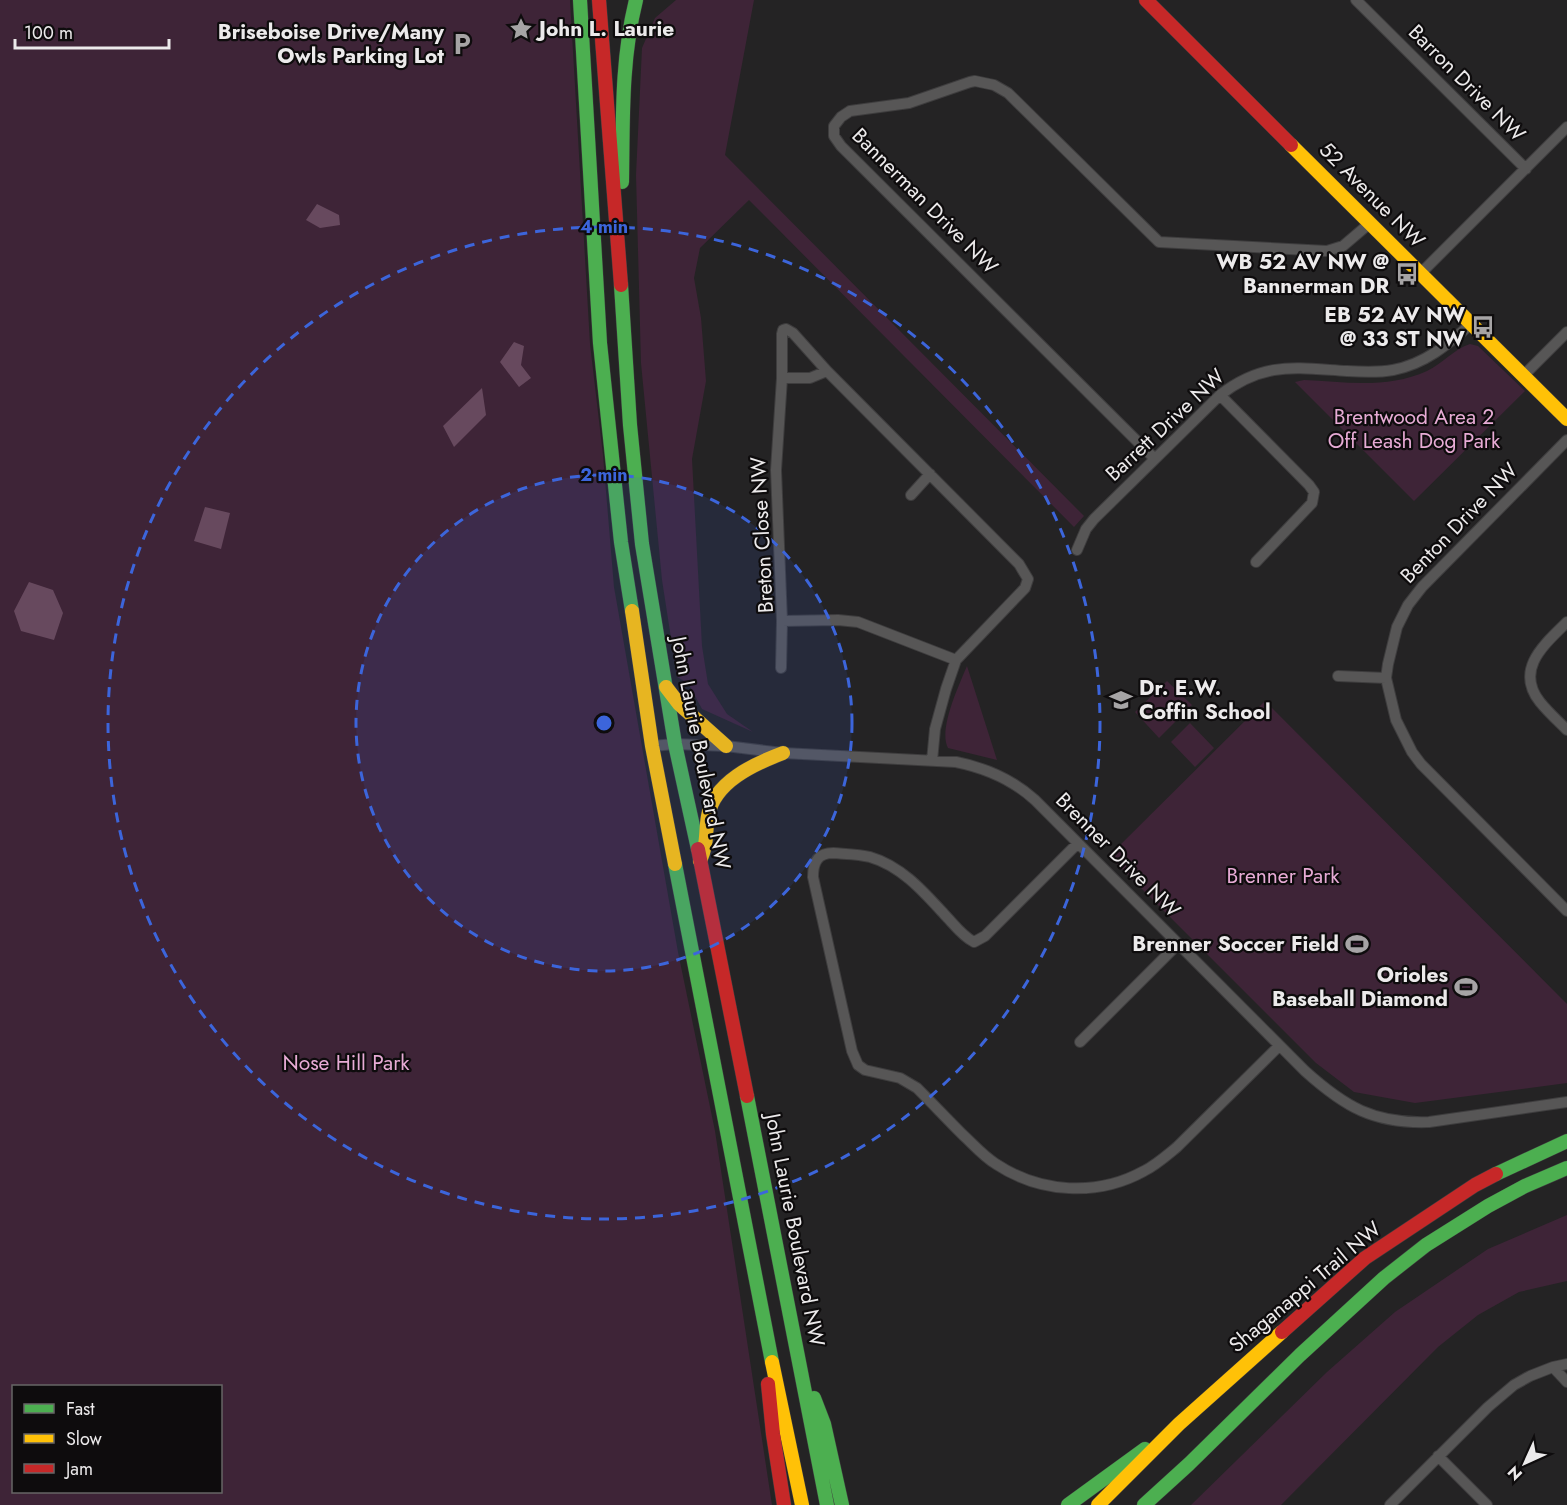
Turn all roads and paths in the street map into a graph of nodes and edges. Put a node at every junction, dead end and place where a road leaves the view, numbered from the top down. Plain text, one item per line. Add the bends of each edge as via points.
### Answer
1 (580, 0) edge
2 (599, 0) edge
3 (636, 0) edge
4 (1146, 0) edge
5 (1356, 0) edge
6 (1567, 127) edge
7 (1526, 169) junction
8 (1370, 223) junction
9 (618, 242) junction
10 (1420, 273) junction
11 (1471, 324) junction
12 (1567, 332) edge
13 (827, 371) junction
14 (1523, 376) junction
15 (782, 378) junction
16 (1220, 395) junction
17 (1567, 419) edge
18 (1567, 440) edge
19 (1155, 459) junction
20 (930, 474) junction
21 (911, 495) dead end
22 (1077, 550) dead end
23 (1256, 562) dead end
24 (782, 621) junction
25 (1567, 622) edge
26 (956, 660) junction
27 (781, 668) dead end
28 (1338, 676) dead end
29 (1386, 678) junction
30 (665, 686) junction
31 (1567, 730) edge
32 (675, 744) junction
33 (652, 746) junction
34 (726, 746) junction
35 (783, 753) junction
36 (932, 761) junction
37 (1078, 843) junction
38 (699, 861) junction
39 (1567, 911) edge
40 (1178, 944) junction
41 (1080, 1042) dead end
42 (1279, 1046) junction
43 (1567, 1102) edge
44 (1567, 1141) edge
45 (1567, 1168) edge
46 (759, 1300) junction
47 (799, 1360) junction
48 (1567, 1364) edge
49 (1553, 1368) junction
50 (1567, 1382) edge
51 (1179, 1424) junction
52 (1438, 1456) junction
53 (784, 1505) edge
54 (802, 1505) edge
55 (827, 1505) edge
56 (842, 1505) edge
57 (1068, 1505) edge
58 (1098, 1505) edge
59 (1144, 1505) edge
60 (1390, 1505) edge
61 (1487, 1505) edge

1 - 33 main road, John Laurie Boulevard NW via 607,423
2 - 9 main road, John Laurie Boulevard NW
3 - 9 main road via 624,77
4 - 8 main road, 52 Avenue NW
5 - 7 street, Barron Drive NW
6 - 7 street
7 - 10 street
8 - 10 main road, 52 Avenue NW
8 - 19 street, Bannerman Drive NW via 1343,246 1327,251 1159,242 1008,93 984,83 970,82 909,103 850,111 841,117 834,126 834,136 842,146
9 - 30 main road, John Laurie Boulevard NW via 642,544
10 - 11 main road, 52 Avenue NW
11 - 14 main road, 52 Avenue NW
11 - 16 street, Barrett Drive NW via 1441,349 1404,367 1382,372 1275,369 1239,381
12 - 14 street
13 - 15 street via 810,378
13 - 15 street, Breton Close NW via 786,329 782,334
13 - 20 street, Breton Close NW
14 - 17 main road, 52 Avenue NW
15 - 24 street, Breton Close NW via 776,470
16 - 19 street, Barrett Drive NW
16 - 23 street via 1314,492 1312,503
18 - 29 street, Benton Drive NW via 1408,605 1397,627
19 - 22 street, Barrett Drive NW via 1090,524
20 - 21 street
20 - 26 street, Breton Close NW via 1019,564 1028,579 1025,588
24 - 26 street, Breton Close NW via 858,622
24 - 27 street
25 - 31 street via 1536,655 1531,677 1540,702
26 - 36 street, Breton Close NW via 935,729
28 - 29 street
29 - 39 street, Benton Drive NW via 1396,720 1421,764
30 - 32 main road, John Laurie Boulevard NW
30 - 34 main road via 679,704
32 - 33 street, Brenner Drive NW
32 - 34 street, Brenner Drive NW
32 - 38 main road, John Laurie Boulevard NW
33 - 46 main road, John Laurie Boulevard NW
34 - 35 street, Brenner Drive NW
35 - 36 street, Brenner Drive NW
35 - 38 main road via 759,762 720,791 709,808 706,846
36 - 37 street, Brenner Drive NW via 981,768 1016,784
37 - 40 street, Brenner Drive NW
37 - 42 street via 985,936 974,942 914,882 889,865 871,857 829,853 815,861 813,877 858,1065 910,1083 980,1152 1008,1171 1043,1185 1097,1188 1145,1171 1160,1161
38 - 47 main road, John Laurie Boulevard NW
40 - 41 street
40 - 42 street, Brenner Drive NW
42 - 43 street, Brenner Drive NW via 1337,1099 1392,1121 1429,1122
44 - 51 main road, Shaganappi Trail NW via 1475,1185 1365,1258
45 - 59 main road, Shaganappi Trail NW via 1488,1206 1426,1245 1384,1278
46 - 53 main road
46 - 54 main road, John Laurie Boulevard NW
47 - 55 main road, John Laurie Boulevard NW
47 - 56 main road via 824,1424
48 - 49 street
49 - 50 street
49 - 52 street via 1515,1385
51 - 57 main road
51 - 58 main road, Shaganappi Trail NW
52 - 60 street
52 - 61 street

